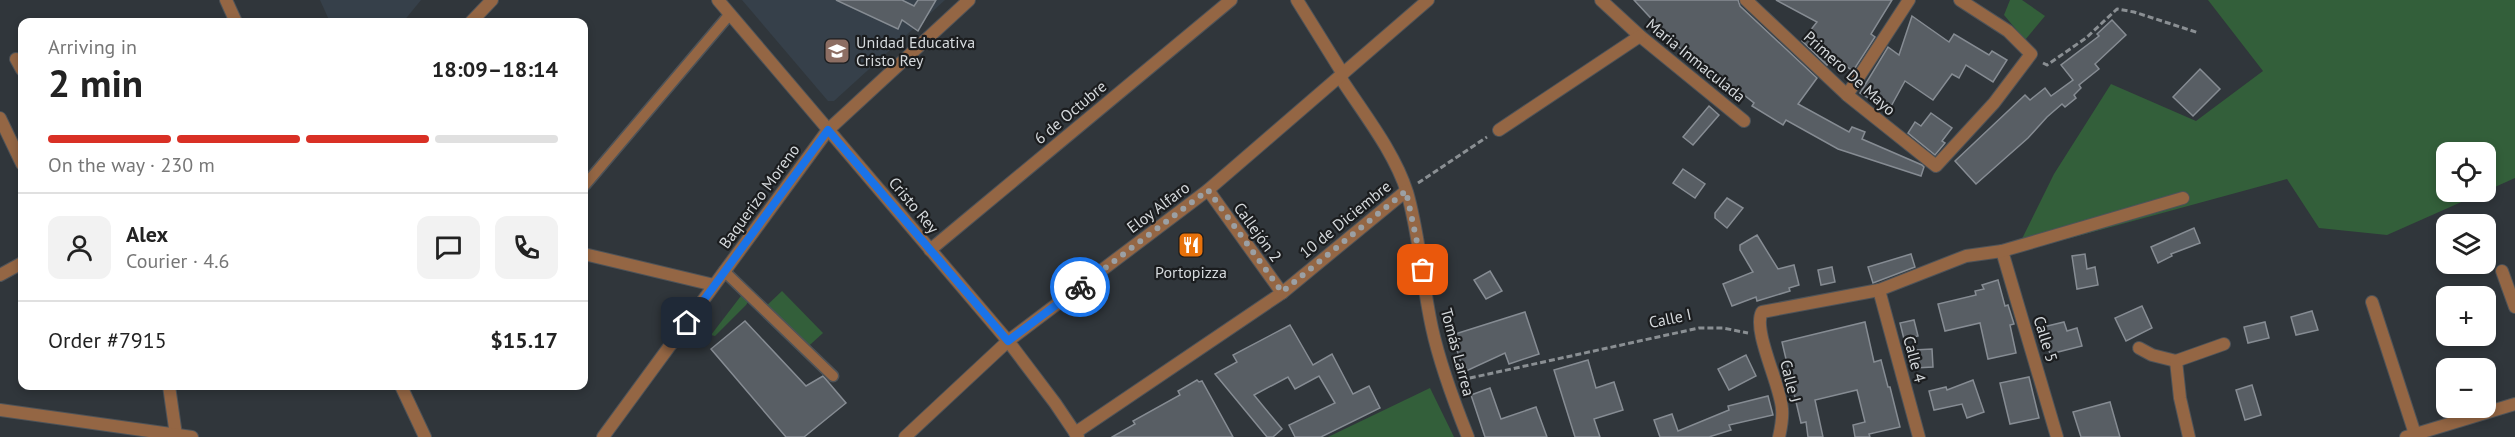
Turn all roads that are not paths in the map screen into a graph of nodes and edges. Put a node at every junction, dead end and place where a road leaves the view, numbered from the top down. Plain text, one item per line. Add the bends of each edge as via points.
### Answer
1 (226, 0) edge
2 (492, 0) edge
3 (718, 0) edge
4 (969, 0) edge
5 (1231, 0) edge
6 (1297, 0) edge
7 (1428, 0) edge
8 (1601, 0) edge
9 (1746, 0) edge
10 (1910, 0) edge
11 (1960, 0) edge
12 (730, 14) junction
13 (234, 18) edge
14 (475, 18) edge
15 (1640, 36) junction
16 (1341, 75) junction
17 (1847, 95) junction
18 (0, 118) edge
19 (1744, 121) dead end
20 (828, 130) junction
21 (1499, 130) road end
22 (18, 156) edge
23 (588, 181) edge
24 (1208, 190) junction
25 (1406, 191) junction
26 (2183, 198) dead end
27 (930, 250) junction
28 (2002, 251) junction
29 (588, 255) edge
30 (18, 265) edge
31 (2502, 271) dead end
32 (724, 272) junction
33 (0, 274) edge
34 (714, 285) junction
35 (1879, 290) junction
36 (1282, 292) junction
37 (2372, 302) dead end
38 (2515, 307) edge
39 (1008, 341) junction
40 (2224, 345) dead end
41 (2139, 348) dead end
42 (2176, 361) junction
43 (833, 376) dead end
44 (170, 390) edge
45 (404, 390) edge
46 (2515, 404) edge
47 (0, 410) edge
48 (176, 435) junction
49 (1076, 435) edge
50 (2412, 436) edge
51 (192, 437) edge
52 (425, 437) edge
53 (603, 437) edge
54 (905, 437) edge
55 (1468, 437) edge
56 (1779, 437) edge
57 (1919, 437) edge
58 (2057, 437) edge
59 (2189, 437) edge

1 - 13 street
2 - 14 street
3 - 12 street, Cristo Rey
4 - 20 street, Baquerizo Moreno
5 - 27 street, 6 de Octubre
6 - 16 street, Tomás Larrea
7 - 16 street, Eloy Alfaro
8 - 15 street, Maria Inmaculada
9 - 17 street, Primero De Mayo
10 - 17 street
11 - 17 street, Primero De Mayo via 2008,31 2031,54 1994,103 1936,166
12 - 20 street, Cristo Rey
12 - 23 lane
15 - 19 street, Maria Inmaculada
15 - 21 street
16 - 24 street, Eloy Alfaro
16 - 25 street, Tomás Larrea
18 - 22 street
20 - 27 street, Cristo Rey
20 - 32 street, Baquerizo Moreno
24 - 36 street, Callejón 2
24 - 39 street, Eloy Alfaro
25 - 36 street, 10 de Diciembre
25 - 55 street, Tomás Larrea via 1432,328 1447,383
26 - 28 street
27 - 39 street, Cristo Rey
28 - 35 street via 1966,256
28 - 58 street, Calle 5
29 - 34 street
30 - 33 street
31 - 38 street
32 - 34 street, Baquerizo Moreno
32 - 43 lane
34 - 53 street, Baquerizo Moreno
35 - 56 street, Calle J via 1762,312 1762,334 1782,407
35 - 57 street, Calle 4
36 - 49 street, 10 de Diciembre
37 - 50 street
39 - 49 street, Cristo Rey
39 - 54 street, Eloy Alfaro
40 - 42 street
41 - 42 street
42 - 59 street
44 - 48 street
45 - 52 street
46 - 50 street
47 - 48 street
48 - 51 street

